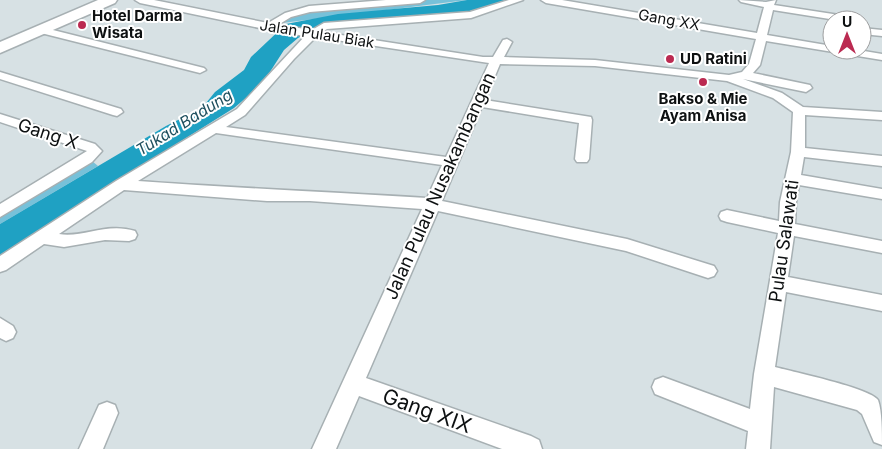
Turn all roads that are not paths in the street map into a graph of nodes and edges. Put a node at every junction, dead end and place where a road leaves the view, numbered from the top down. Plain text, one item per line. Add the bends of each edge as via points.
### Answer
1 (110, 0) edge
2 (140, 0) edge
3 (326, 0) edge
4 (420, 0) edge
5 (518, 0) edge
6 (546, 0) edge
7 (744, 0) edge
8 (398, 1) edge
9 (309, 9) junction
10 (770, 10) edge
11 (822, 16) edge
12 (791, 21) dead end
13 (822, 25) edge
14 (273, 28) junction
15 (41, 30) junction
16 (311, 33) junction
17 (761, 38) junction
18 (507, 42) dead end
19 (822, 47) edge
20 (0, 48) edge
21 (496, 61) junction
22 (200, 70) dead end
23 (0, 75) edge
24 (746, 75) junction
25 (729, 78) junction
26 (806, 88) dead end
27 (478, 103) junction
28 (799, 111) junction
29 (117, 112) dead end
30 (882, 116) edge
31 (0, 118) edge
32 (215, 129) junction
33 (798, 152) junction
34 (582, 159) dead end
35 (882, 161) edge
36 (452, 162) junction
37 (792, 179) junction
38 (121, 186) junction
39 (882, 194) edge
40 (432, 204) junction
41 (0, 211) edge
42 (727, 216) dead end
43 (787, 230) junction
44 (129, 235) dead end
45 (40, 237) junction
46 (882, 247) edge
47 (0, 265) edge
48 (708, 271) dead end
49 (779, 283) junction
50 (882, 303) edge
51 (764, 374) junction
52 (352, 383) junction
53 (663, 387) dead end
54 (107, 413) dead end
55 (760, 424) junction
56 (882, 434) edge
57 (530, 448) edge
58 (91, 449) edge
59 (324, 449) edge
60 (758, 449) edge

1 - 15 highway
2 - 14 street, Jalan Pulau Biak
3 - 9 street
4 - 8 street
5 - 16 street via 471,14 331,24
6 - 17 street, Gang XX
7 - 10 street
8 - 9 street
9 - 14 street via 288,15
10 - 11 street
10 - 17 street
12 - 13 street
14 - 16 street, Jalan Pulau Biak
15 - 20 highway
15 - 22 street
16 - 21 street, Jalan Pulau Biak
16 - 32 street via 258,96
17 - 19 street, Gang XX
17 - 24 street via 754,65
18 - 21 street
21 - 25 street, Jalan Pulau Nusakambangan via 595,63
21 - 27 street, Jalan Pulau Nusakambangan
23 - 29 street
24 - 25 street, Jalan Pulau Nusakambangan
24 - 26 street
25 - 28 street via 780,97
27 - 34 street via 587,121
27 - 36 street, Jalan Pulau Nusakambangan
28 - 30 street
28 - 33 street, Pulau Salawati
31 - 41 street, Gang X via 95,151
32 - 36 street
32 - 38 street
33 - 35 street
33 - 37 street, Pulau Salawati
36 - 40 street, Jalan Pulau Nusakambangan
37 - 39 street
37 - 43 street, Pulau Salawati
38 - 40 street
38 - 45 street
40 - 48 street via 627,245
40 - 52 street, Jalan Pulau Nusakambangan
42 - 43 street
43 - 46 street
43 - 49 street, Pulau Salawati
44 - 45 street via 105,234 64,241
45 - 47 street
49 - 50 street
49 - 51 street, Pulau Salawati
51 - 55 street, Pulau Salawati
51 - 56 street via 863,401 870,406
52 - 57 street, Gang XIX
52 - 59 street, Jalan Pulau Nusakambangan
53 - 55 street
54 - 58 street
55 - 60 street, Pulau Salawati

